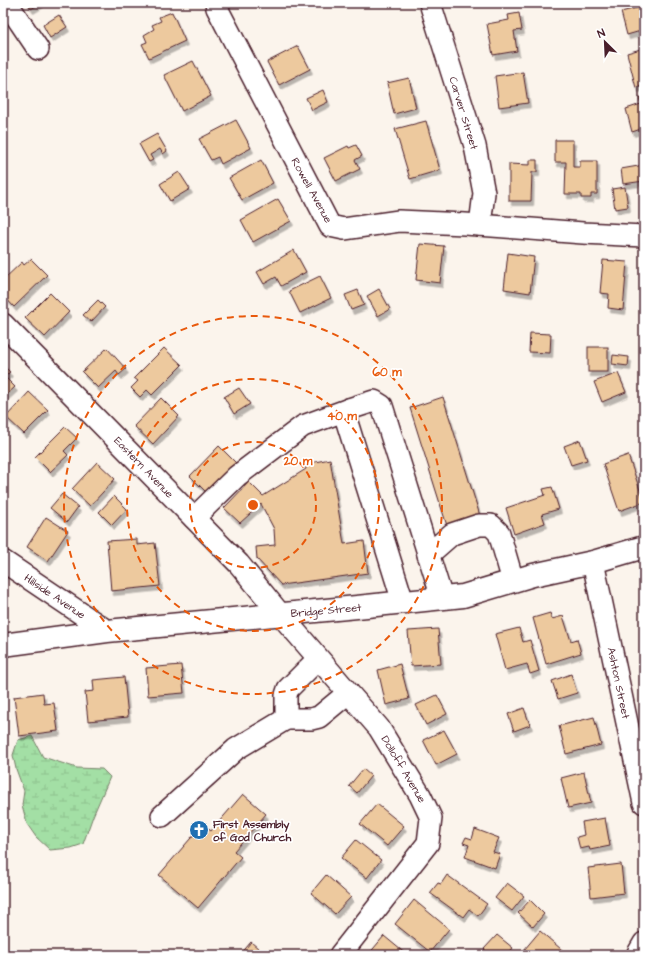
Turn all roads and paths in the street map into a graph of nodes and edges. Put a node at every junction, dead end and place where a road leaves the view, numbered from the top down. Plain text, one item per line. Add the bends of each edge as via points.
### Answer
1 (7, 3) edge
2 (216, 3) edge
3 (430, 3) edge
4 (38, 49) dead end
5 (480, 225) junction
6 (644, 236) edge
7 (3, 324) edge
8 (349, 409) junction
9 (194, 518) junction
10 (644, 547) edge
11 (428, 555) junction
12 (3, 562) edge
13 (594, 562) junction
14 (513, 581) junction
15 (442, 598) junction
16 (403, 602) junction
17 (280, 614) junction
18 (107, 631) junction
19 (3, 645) edge
20 (318, 658) junction
21 (348, 693) junction
22 (286, 719) junction
23 (644, 803) edge
24 (162, 816) dead end
25 (644, 943) edge
26 (340, 955) edge
27 (637, 955) edge

1 - 4 street
2 - 5 street, Rowell Avenue via 330,226 344,229 399,221
3 - 5 street, Carver Street via 476,146 484,193
5 - 6 street, Rowell Avenue
7 - 9 street, Eastern Avenue
8 - 9 street via 303,426 237,476
8 - 11 street via 374,401 382,406
8 - 16 street via 346,419
9 - 17 street, Eastern Avenue via 239,564
10 - 13 main road, Bridge Street
11 - 14 street via 452,534 479,525 491,525 499,533
11 - 15 street
12 - 18 street, Hillside Avenue
13 - 14 main road, Bridge Street
13 - 23 street, Ashton Street
14 - 15 main road, Bridge Street via 463,596
15 - 16 main road, Bridge Street
16 - 17 main road, Bridge Street
17 - 18 main road, Bridge Street
17 - 20 street, Dolloff Avenue
18 - 19 main road, Bridge Street
20 - 21 street, Dolloff Avenue
20 - 22 street via 288,689
21 - 22 street via 319,717
21 - 26 street, Dolloff Avenue via 379,728 420,794 431,818 428,843
22 - 24 street via 236,749
25 - 27 street

